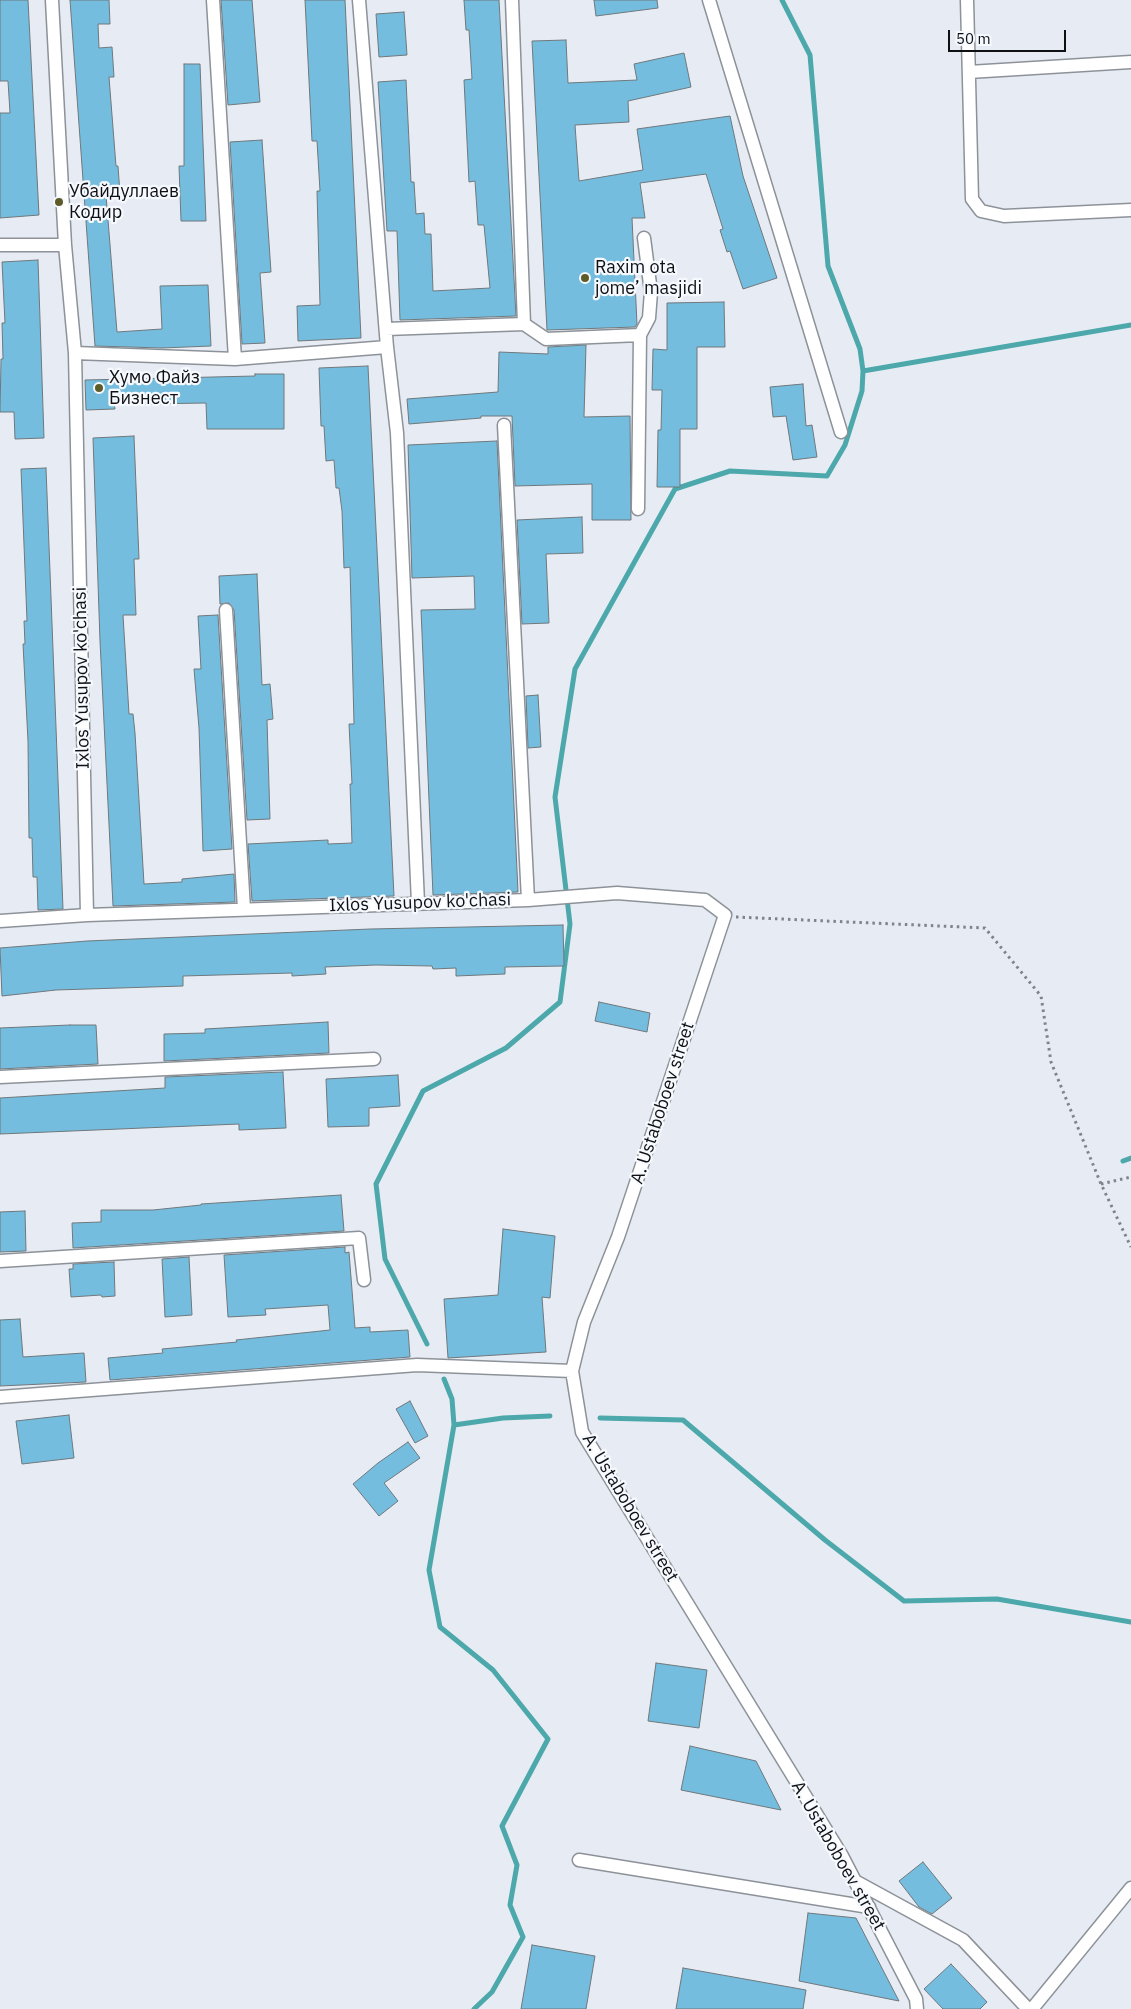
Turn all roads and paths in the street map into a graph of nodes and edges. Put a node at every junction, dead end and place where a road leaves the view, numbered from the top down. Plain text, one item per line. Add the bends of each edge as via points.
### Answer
1 (52, 0) edge
2 (213, 0) edge
3 (359, 0) edge
4 (512, 0) edge
5 (709, 0) edge
6 (967, 0) edge
7 (1131, 62) edge
8 (969, 72) junction
9 (1131, 210) edge
10 (644, 238) dead end
11 (0, 245) edge
12 (65, 245) junction
13 (524, 324) junction
14 (386, 329) junction
15 (640, 335) junction
16 (387, 347) junction
17 (75, 353) junction
18 (235, 359) junction
19 (504, 425) dead end
20 (841, 432) dead end
21 (638, 509) dead end
22 (226, 610) dead end
23 (528, 900) junction
24 (418, 903) junction
25 (244, 909) junction
26 (87, 915) junction
27 (725, 916) junction
28 (0, 921) edge
29 (374, 1059) dead end
30 (0, 1077) edge
31 (1131, 1177) edge
32 (1101, 1184) junction
33 (1131, 1247) edge
34 (0, 1261) edge
35 (364, 1280) dead end
36 (572, 1371) junction
37 (0, 1397) edge
38 (579, 1860) dead end
39 (855, 1881) junction
40 (1131, 1888) edge
41 (870, 1907) junction
42 (917, 2009) edge
43 (1028, 2009) edge
44 (1032, 2009) edge

1 - 12 street, Ixlos Yusupov ko'chasi
2 - 18 street
3 - 14 street
4 - 13 street
5 - 20 street
6 - 8 street
7 - 8 street
8 - 9 street via 972,199 981,211 1004,216
10 - 15 street via 650,292 649,318
11 - 12 street
12 - 17 street, Ixlos Yusupov ko'chasi
13 - 14 street
13 - 15 street via 546,340
14 - 16 street
15 - 21 street
16 - 18 street
16 - 24 street via 397,433
17 - 18 street
17 - 26 street, Ixlos Yusupov ko'chasi
19 - 23 street
22 - 25 street
23 - 24 street, Ixlos Yusupov ko'chasi
23 - 27 street, Ixlos Yusupov ko'chasi via 617,893 705,900
24 - 25 street, Ixlos Yusupov ko'chasi
25 - 26 street, Ixlos Yusupov ko'chasi
26 - 28 street
27 - 32 path via 985,928 1041,996 1051,1062
27 - 36 street, A. Ustaboboev street via 618,1237 584,1322
29 - 30 street
31 - 32 path
32 - 33 path
34 - 35 street via 359,1238
36 - 37 street via 417,1365
36 - 39 street, A. Ustaboboev street via 582,1432
38 - 41 street
39 - 41 street, A. Ustaboboev street
39 - 43 street via 963,1940
40 - 44 street
41 - 42 street, A. Ustaboboev street via 916,1999

